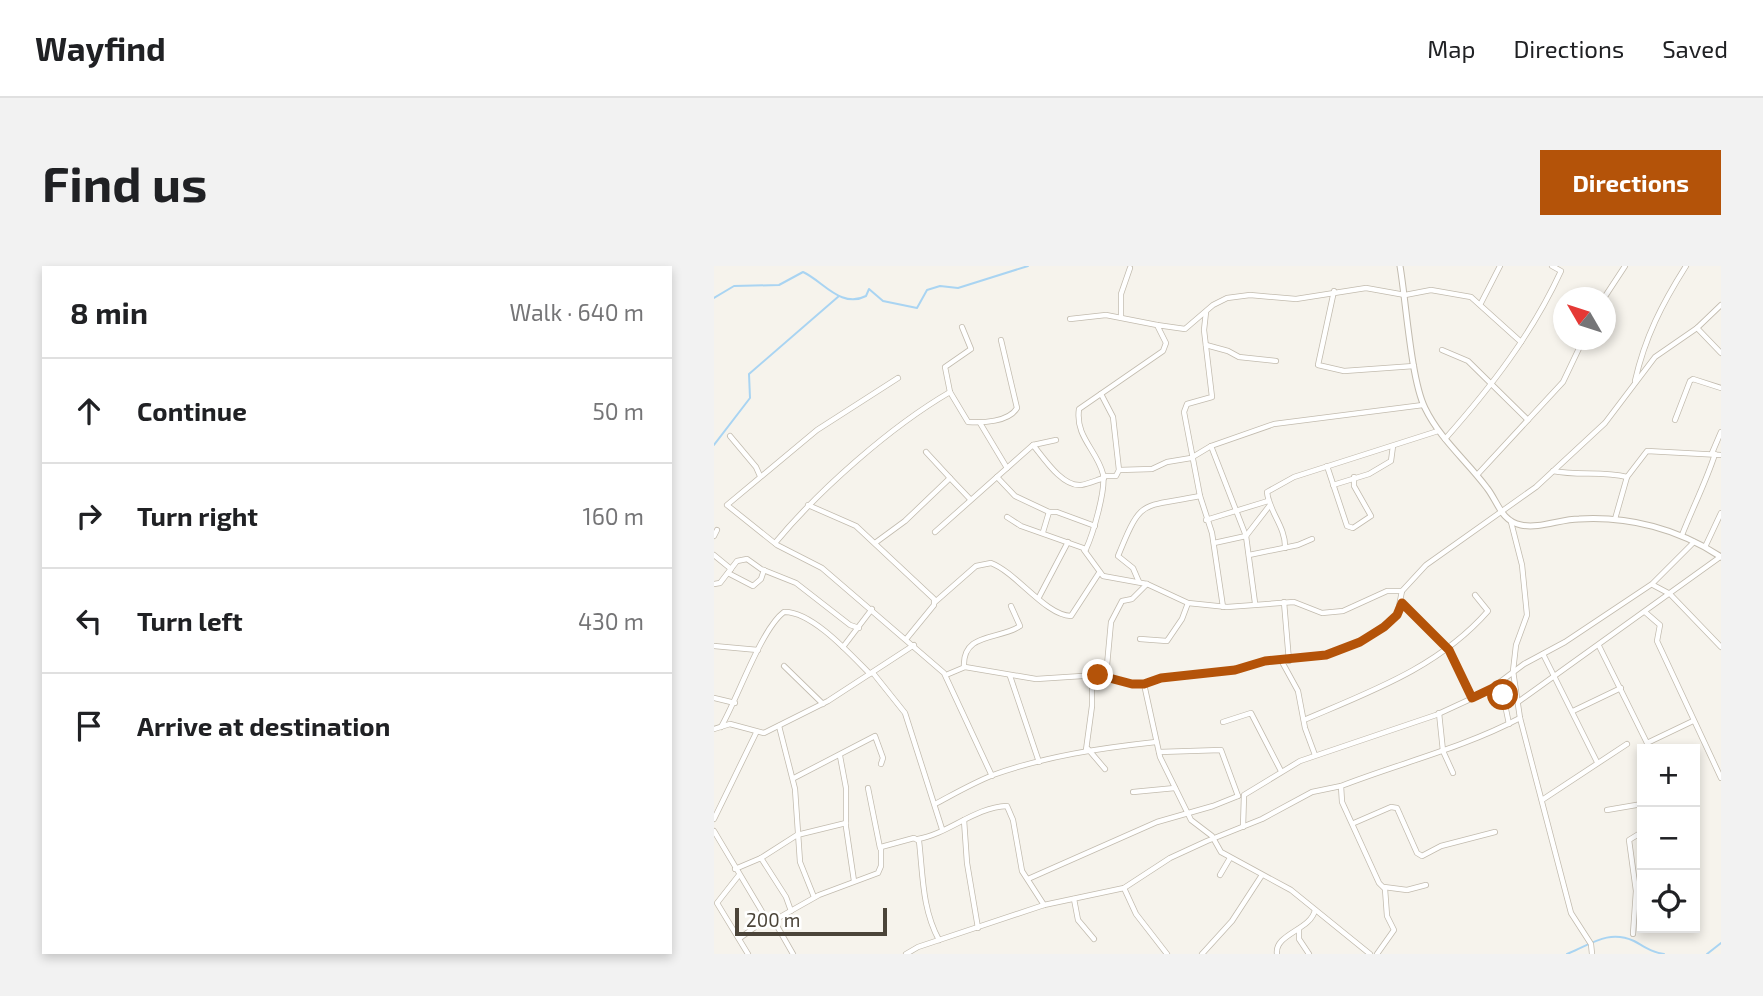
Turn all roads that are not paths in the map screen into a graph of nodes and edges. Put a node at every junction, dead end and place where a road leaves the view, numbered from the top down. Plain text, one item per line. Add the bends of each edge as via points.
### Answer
1 (1400, 266) edge
2 (1500, 266) edge
3 (1552, 266) edge
4 (1625, 266) edge
5 (1686, 266) edge
6 (1130, 268) dead end
7 (1611, 287) edge
8 (1334, 291) junction
9 (1405, 295) junction
10 (1481, 303) junction
11 (1721, 305) edge
12 (1207, 311) junction
13 (1121, 316) junction
14 (1070, 319) dead end
15 (1157, 325) junction
16 (962, 327) dead end
17 (1697, 328) junction
18 (1001, 340) dead end
19 (1521, 342) junction
20 (1206, 345) junction
21 (1442, 349) dead end
22 (1578, 350) edge
23 (1721, 353) edge
24 (1276, 361) dead end
25 (1415, 366) junction
26 (898, 378) dead end
27 (1493, 384) junction
28 (1634, 385) junction
29 (1721, 388) edge
30 (950, 391) junction
31 (1101, 394) junction
32 (1423, 405) junction
33 (1528, 420) junction
34 (1675, 420) dead end
35 (980, 423) junction
36 (1438, 431) junction
37 (1721, 432) edge
38 (730, 436) dead end
39 (1056, 440) dead end
40 (1444, 440) junction
41 (1033, 445) junction
42 (1211, 446) junction
43 (1393, 446) junction
44 (926, 452) dead end
45 (1716, 454) edge
46 (1191, 458) junction
47 (1327, 466) junction
48 (1007, 468) junction
49 (1119, 470) junction
50 (1553, 471) junction
51 (1477, 475) junction
52 (760, 476) junction
53 (997, 477) junction
54 (1103, 477) junction
55 (1354, 477) junction
56 (1627, 477) junction
57 (950, 478) junction
58 (1333, 485) junction
59 (1199, 496) junction
60 (970, 499) junction
61 (1269, 503) junction
62 (807, 505) junction
63 (1236, 509) junction
64 (1049, 512) junction
65 (1501, 513) junction
66 (1721, 513) edge
67 (1007, 517) dead end
68 (1615, 519) junction
69 (1206, 520) junction
70 (1511, 522) junction
71 (1095, 526) junction
72 (717, 530) dead end
73 (935, 532) dead end
74 (1043, 532) junction
75 (1682, 535) junction
76 (1246, 536) junction
77 (714, 537) edge
78 (1312, 539) dead end
79 (1695, 540) junction
80 (875, 542) junction
81 (1068, 542) junction
82 (775, 543) junction
83 (1214, 543) junction
84 (1705, 547) junction
85 (1285, 548) junction
86 (1086, 549) junction
87 (714, 555) edge
88 (1249, 555) junction
89 (1721, 557) edge
90 (764, 570) junction
91 (729, 571) junction
92 (1099, 573) junction
93 (1139, 582) junction
94 (714, 584) edge
95 (1147, 584) junction
96 (1652, 584) junction
97 (1402, 591) junction
98 (1670, 594) junction
99 (1475, 595) dead end
100 (1039, 597) junction
101 (1284, 601) junction
102 (934, 602) junction
103 (1188, 603) junction
104 (1255, 603) junction
105 (1402, 603) junction
106 (1011, 606) dead end
107 (1223, 607) junction
108 (872, 608) junction
109 (1645, 612) junction
110 (859, 628) junction
111 (907, 638) junction
112 (1140, 639) dead end
113 (914, 645) junction
114 (714, 646) edge
115 (1599, 646) junction
116 (843, 648) junction
117 (1721, 648) edge
118 (758, 650) junction
119 (1449, 650) junction
120 (1544, 654) junction
121 (1282, 660) junction
122 (1289, 661) junction
123 (784, 666) dead end
124 (964, 667) junction
125 (1513, 671) junction
126 (871, 674) junction
127 (946, 675) junction
128 (1092, 675) junction
129 (1010, 676) junction
130 (1106, 676) junction
131 (1553, 678) junction
132 (1144, 684) junction
133 (1493, 688) junction
134 (1621, 688) junction
135 (714, 698) edge
136 (1472, 698) junction
137 (1518, 702) junction
138 (735, 703) junction
139 (823, 704) junction
140 (1573, 710) junction
141 (1439, 713) junction
142 (1520, 718) junction
143 (1304, 720) junction
144 (1693, 721) junction
145 (1223, 722) dead end
146 (1510, 723) junction
147 (779, 726) junction
148 (721, 727) junction
149 (714, 729) edge
150 (756, 733) junction
151 (1156, 742) junction
152 (1627, 744) dead end
153 (1647, 744) edge
154 (1652, 744) edge
155 (1087, 750) junction
156 (1443, 751) junction
157 (1159, 752) junction
158 (1315, 755) junction
159 (840, 756) junction
160 (1039, 762) junction
161 (1597, 762) junction
162 (881, 764) dead end
163 (1719, 767) edge
164 (1105, 769) dead end
165 (1281, 771) junction
166 (1453, 774) dead end
167 (992, 776) junction
168 (1721, 778) edge
169 (794, 779) junction
170 (1340, 786) junction
171 (868, 788) dead end
172 (1175, 788) junction
173 (1133, 792) dead end
174 (1241, 795) junction
175 (1542, 800) junction
176 (935, 804) junction
177 (1637, 805) edge
178 (1607, 810) dead end
179 (1187, 813) junction
180 (714, 819) edge
181 (964, 820) junction
182 (846, 823) junction
183 (1354, 823) junction
184 (1243, 827) junction
185 (942, 830) junction
186 (714, 831) edge
187 (1495, 832) dead end
188 (797, 835) junction
189 (1637, 835) edge
190 (1214, 838) junction
191 (918, 839) junction
192 (880, 849) junction
193 (761, 858) junction
194 (1230, 858) junction
195 (735, 869) junction
196 (739, 875) junction
197 (1220, 875) dead end
198 (1262, 875) junction
199 (1028, 879) junction
200 (854, 881) junction
201 (1426, 885) dead end
202 (1384, 887) junction
203 (1124, 888) junction
204 (814, 897) junction
205 (1074, 899) junction
206 (1044, 905) junction
207 (1315, 909) junction
208 (791, 911) junction
209 (770, 920) junction
210 (978, 928) junction
211 (1299, 929) junction
212 (1633, 934) dead end
213 (740, 938) junction
214 (1094, 939) dead end
215 (939, 940) junction
216 (1591, 949) edge
217 (748, 954) edge
218 (793, 954) edge
219 (906, 954) edge
220 (1167, 954) edge
221 (1202, 954) edge
222 (1277, 954) edge
223 (1309, 954) edge
224 (1370, 954) edge
225 (1377, 954) edge

1 - 9 street
2 - 10 street
3 - 19 street via 1561,271
4 - 7 street
5 - 28 street via 1658,310
6 - 13 street via 1121,294
8 - 9 street via 1366,288
8 - 12 street via 1296,299 1227,298
8 - 25 street via 1318,365 1344,371
9 - 10 street via 1439,291
9 - 25 street
10 - 19 street
11 - 17 street
12 - 15 street via 1185,328
12 - 20 street via 1203,322
13 - 14 street
13 - 15 street
15 - 31 street via 1166,343 1163,351
16 - 30 street via 971,349 945,365
17 - 23 street
17 - 28 street via 1655,357
18 - 35 street via 1017,408 1009,416
19 - 27 street
20 - 24 street via 1239,357
20 - 46 street via 1212,397 1187,404 1184,412
21 - 27 street via 1468,361
22 - 33 street via 1563,382
25 - 32 street
26 - 52 street via 817,430
27 - 33 street
27 - 40 street
28 - 50 street via 1605,423
29 - 34 street via 1690,381
30 - 35 street via 965,419
30 - 62 street via 916,412
31 - 49 street via 1113,418
31 - 54 street via 1078,414 1080,432
32 - 36 street
32 - 42 street via 1274,424
33 - 51 street
35 - 48 street
36 - 40 street
36 - 43 street
37 - 45 street
38 - 52 street
39 - 41 street
40 - 51 street
41 - 48 street
41 - 54 street via 1073,484
42 - 46 street
42 - 63 street
43 - 47 street
43 - 55 street via 1391,461
44 - 57 street
45 - 56 street via 1650,450
45 - 75 street
46 - 49 street via 1152,469
46 - 59 street
47 - 58 street
47 - 61 street via 1270,489
48 - 53 street
49 - 54 street via 1116,476
50 - 56 street
50 - 65 street
51 - 65 street
52 - 82 street via 727,505
53 - 60 street
53 - 64 street via 1015,496
54 - 71 street
55 - 58 street
55 - 58 street via 1354,486 1371,516 1353,528 1348,526
56 - 68 street
57 - 60 street
57 - 80 street via 926,504
59 - 69 street
59 - 93 street via 1143,507 1132,520 1118,556 1133,568
60 - 73 street
61 - 63 street
61 - 76 street
61 - 85 street
62 - 80 street via 856,526
62 - 82 street
63 - 69 street
63 - 76 street
64 - 71 street
64 - 74 street
65 - 70 street
65 - 97 street via 1438,556
66 - 84 street
67 - 74 street
68 - 70 street via 1530,526
68 - 75 street
69 - 83 street
70 - 125 street via 1522,565 1527,615
71 - 86 street
72 - 77 street
74 - 81 street
75 - 79 street
76 - 83 street
76 - 88 street
78 - 85 street
79 - 84 street
79 - 96 street
80 - 102 street
81 - 86 street
81 - 100 street
82 - 108 street via 822,568
83 - 107 street
84 - 89 street
85 - 88 street
86 - 92 street
87 - 91 street
88 - 104 street
89 - 98 street
90 - 91 street via 743,559
90 - 91 street via 753,586
90 - 110 street via 796,583
91 - 94 street
92 - 93 street
92 - 100 street via 1071,616
93 - 95 street
95 - 103 street
95 - 130 street via 1132,599 1122,601 1111,622
96 - 98 street
96 - 120 street
97 - 101 street via 1387,591 1329,613
97 - 105 street
98 - 109 street
98 - 117 street
99 - 119 street via 1489,611
100 - 102 street via 991,563 976,566
101 - 104 street
101 - 122 street
102 - 111 street
103 - 107 street
103 - 112 street via 1167,641
104 - 107 street
105 - 119 street
105 - 122 street via 1392,621 1360,642 1326,655
106 - 124 street via 1020,626 974,641 965,654
108 - 110 street
108 - 111 street
109 - 115 street
109 - 144 street via 1660,625 1657,642
110 - 116 street
111 - 113 street
113 - 126 street
113 - 127 street
114 - 118 street
115 - 131 street
115 - 134 street
116 - 118 street via 800,615 787,612 779,616
116 - 126 street
118 - 138 street
119 - 136 street
119 - 143 street via 1400,680
120 - 125 street
120 - 131 street
121 - 122 street
121 - 132 street
121 - 143 street via 1298,691
123 - 139 street
124 - 127 street
124 - 129 street
125 - 133 street
125 - 137 street
126 - 139 street
126 - 176 street via 905,713
127 - 167 street
128 - 129 street via 1043,680
128 - 130 street
128 - 155 street
129 - 160 street
130 - 132 street
131 - 137 street
131 - 140 street
132 - 151 street
133 - 136 street
133 - 146 street via 1503,695
134 - 140 street
134 - 153 street
135 - 138 street
136 - 141 street
137 - 142 street
138 - 148 street
139 - 147 street
140 - 161 street
141 - 156 street
141 - 158 street
142 - 146 street
142 - 175 street
143 - 158 street
144 - 154 street
144 - 163 street
145 - 165 street via 1251,712
146 - 156 street
147 - 150 street
147 - 169 street
148 - 149 street
148 - 150 street via 738,725
150 - 180 street
151 - 155 street
151 - 157 street
152 - 161 street
155 - 160 street
155 - 164 street
156 - 166 street
156 - 170 street
157 - 172 street
157 - 174 street via 1221,750
158 - 165 street
159 - 162 street via 874,736 884,759
159 - 169 street
159 - 182 street
160 - 167 street
161 - 175 street
163 - 168 street
165 - 174 street
167 - 176 street
169 - 188 street
170 - 183 street via 1342,803
170 - 184 street via 1312,792
171 - 192 street
172 - 173 street
172 - 179 street
174 - 179 street
174 - 184 street
175 - 216 street via 1571,913
176 - 185 street
177 - 178 street
179 - 190 street
179 - 199 street via 1086,851
181 - 185 street
181 - 199 street via 1008,807 1021,868
181 - 210 street
182 - 188 street
182 - 200 street
183 - 187 street via 1397,808 1422,856 1441,846
183 - 202 street
184 - 190 street
185 - 191 street
186 - 195 street
188 - 193 street
188 - 204 street via 802,870
189 - 212 street via 1629,840 1636,891
190 - 194 street via 1218,849
190 - 203 street via 1170,858
191 - 192 street
191 - 215 street via 924,902
192 - 200 street via 880,870
193 - 195 street
193 - 208 street
194 - 197 street
194 - 198 street
195 - 196 street
196 - 209 street
196 - 213 street via 717,903
198 - 207 street
198 - 221 street via 1232,921
199 - 206 street
200 - 204 street
201 - 202 street via 1406,890
202 - 225 street via 1387,916 1394,930
203 - 205 street
203 - 220 street via 1136,914
204 - 208 street
205 - 206 street
205 - 214 street via 1078,920
206 - 210 street
207 - 211 street via 1312,919
207 - 224 street
208 - 209 street
209 - 213 street
209 - 218 street
210 - 215 street
211 - 222 street via 1280,943
211 - 223 street via 1299,939
213 - 217 street
215 - 219 street

